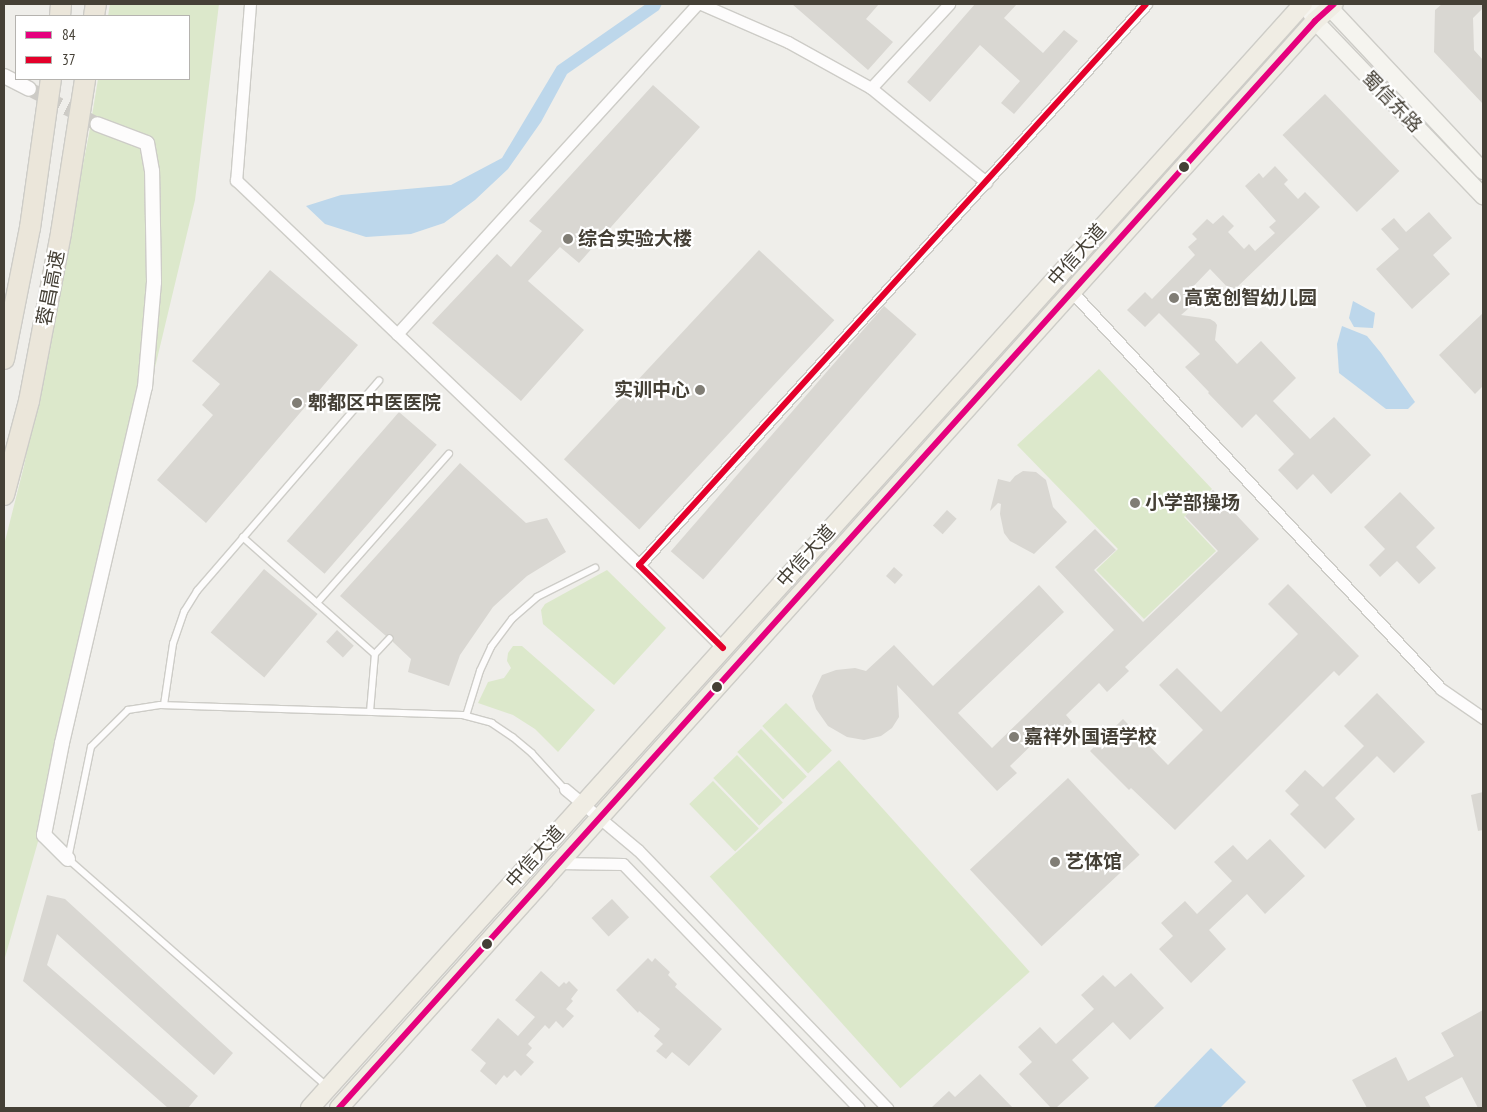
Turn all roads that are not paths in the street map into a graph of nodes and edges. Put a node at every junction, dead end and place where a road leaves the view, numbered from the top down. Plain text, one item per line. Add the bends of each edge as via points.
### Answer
1 (250, 4) edge
2 (699, 4) edge
3 (949, 4) edge
4 (1304, 4) edge
5 (1143, 5) edge
6 (1323, 9) edge
7 (4, 76) edge
8 (51, 80) edge
9 (85, 80) edge
10 (871, 88) junction
11 (29, 89) tunnel mouth
12 (98, 124) tunnel mouth
13 (1483, 171) edge
14 (986, 182) junction
15 (1483, 196) edge
16 (1072, 292) junction
17 (397, 334) junction
18 (4, 359) edge
19 (379, 381) dead end
20 (449, 454) dead end
21 (4, 495) edge
22 (243, 537) junction
23 (639, 565) junction
24 (595, 568) dead end
25 (317, 603) junction
26 (389, 639) dead end
27 (723, 648) junction
28 (375, 654) junction
29 (164, 705) junction
30 (370, 712) junction
31 (466, 716) junction
32 (1483, 718) edge
33 (565, 789) joint
34 (583, 804) junction
35 (599, 817) junction
36 (68, 859) junction
37 (558, 863) junction
38 (328, 1088) junction
39 (310, 1108) edge
40 (339, 1108) edge
41 (859, 1108) edge
42 (887, 1108) edge

1 - 17 street via 236,180
2 - 10 street via 788,42
2 - 17 street
3 - 10 street
4 - 6 main road, 蜀信东路
4 - 27 main road, 中信大道
5 - 14 street
6 - 13 main road, 蜀信东路
6 - 15 main road, 蜀信东路
6 - 16 main road, 中信大道
7 - 11 street
8 - 18 highway, 蓉昌高速 via 30,228
9 - 21 highway, 蓉昌高速 via 61,233 29,401
10 - 14 street
12 - 36 street via 147,143 152,171 154,282 145,387 62,743 44,835
14 - 23 street
16 - 32 street via 1441,689
16 - 35 main road, 中信大道
17 - 23 street
19 - 22 lane
20 - 25 lane
22 - 25 lane
22 - 29 lane via 197,591 184,612 173,644
23 - 27 street
24 - 31 lane via 537,597 512,619 480,671
25 - 28 lane
26 - 28 lane
27 - 34 main road, 中信大道
28 - 30 lane
29 - 30 lane
29 - 36 lane via 128,710 91,747
30 - 31 lane
31 - 33 lane via 492,723 513,737
33 - 34 street
34 - 35 street
34 - 38 main road, 中信大道
35 - 37 main road, 中信大道
35 - 42 street via 638,850
36 - 38 lane
37 - 40 main road, 中信大道
37 - 41 street via 623,864
38 - 39 main road, 中信大道

